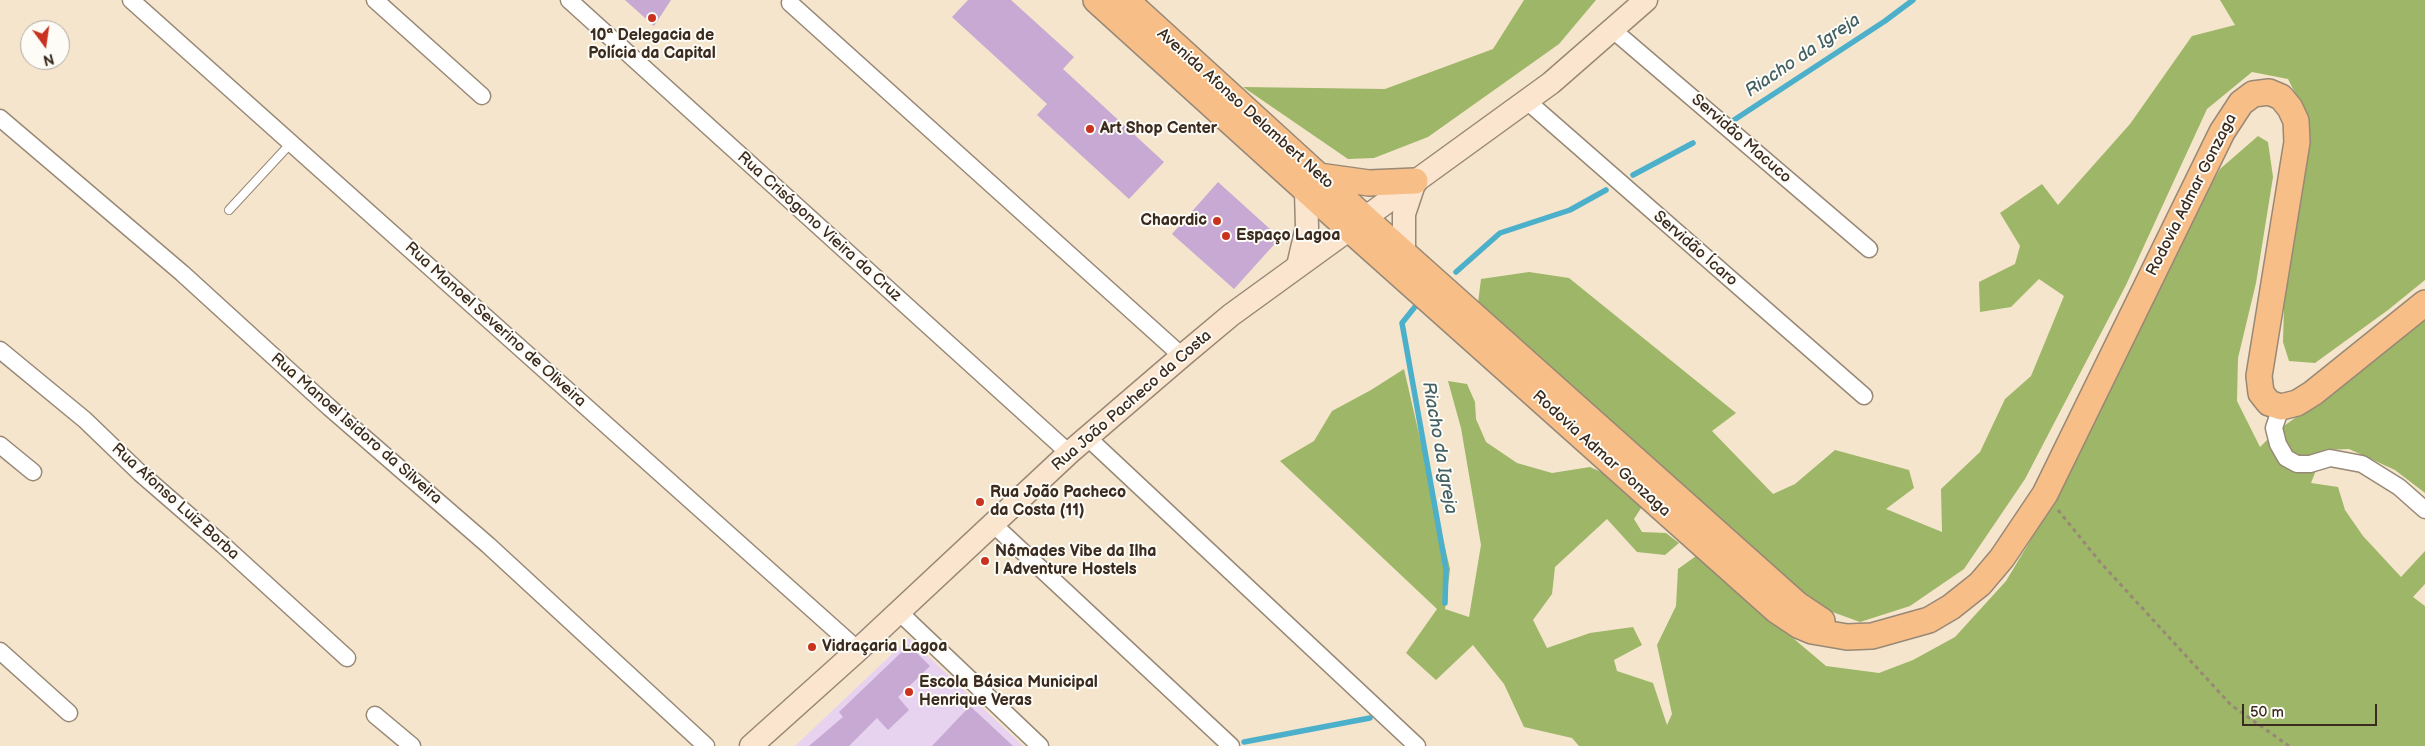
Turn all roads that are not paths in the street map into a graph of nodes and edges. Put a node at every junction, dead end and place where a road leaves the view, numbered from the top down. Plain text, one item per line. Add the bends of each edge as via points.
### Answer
1 (131, 0) edge
2 (375, 0) edge
3 (569, 0) edge
4 (1096, 0) edge
5 (1126, 0) edge
6 (1646, 0) edge
7 (790, 3) dead end
8 (1613, 30) junction
9 (482, 96) dead end
10 (1527, 102) junction
11 (0, 118) edge
12 (291, 143) junction
13 (1415, 181) junction
14 (1313, 183) junction
15 (229, 210) dead end
16 (1357, 224) junction
17 (1869, 249) dead end
18 (1404, 253) junction
19 (1298, 266) junction
20 (2425, 304) edge
21 (0, 350) edge
22 (1182, 356) junction
23 (1864, 396) dead end
24 (2281, 407) junction
25 (1087, 437) junction
26 (0, 445) edge
27 (1069, 453) junction
28 (33, 472) dead end
29 (2425, 510) edge
30 (993, 524) junction
31 (898, 612) junction
32 (1872, 636) junction
33 (858, 650) junction
34 (0, 651) edge
35 (347, 658) dead end
36 (70, 713) dead end
37 (375, 715) dead end
38 (412, 746) edge
39 (706, 746) edge
40 (751, 746) edge
41 (1040, 746) edge
42 (1231, 746) edge
43 (1417, 746) edge

1 - 12 street, Rua Manoel Severino de Oliveira
2 - 9 street
3 - 27 street, Rua Crisógono Vieira da Cruz
4 - 14 main road, Avenida Afonso Delambert Neto
5 - 14 main road, Avenida Afonso Delambert Neto
6 - 8 street, Rua João Pacheco da Costa
7 - 22 street
8 - 10 street, Rua João Pacheco da Costa
8 - 17 street, Servidão Macuco
10 - 13 street, Rua João Pacheco da Costa
10 - 23 street, Servidão Ícaro
11 - 39 street, Rua Manoel Isidoro da Silveira via 182,273 330,408 488,545
12 - 15 lane
12 - 33 street, Rua Manoel Severino de Oliveira
13 - 14 main road
13 - 16 street, Rua João Pacheco da Costa
13 - 18 street via 1404,214
14 - 16 main road, Avenida Afonso Delambert Neto
14 - 19 street via 1308,227
16 - 18 main road, Rodovia Admar Gonzaga
16 - 19 street, Rua João Pacheco da Costa
16 - 32 main road, Rodovia Admar Gonzaga via 1776,610 1812,631 1846,637
18 - 32 main road, Rodovia Admar Gonzaga via 1798,605 1825,623
19 - 22 street, Rua João Pacheco da Costa
20 - 24 main road via 2313,393 2297,403
21 - 35 street, Rua Afonso Luiz Borba via 85,420
22 - 25 street, Rua João Pacheco da Costa
24 - 29 street via 2274,428 2286,458 2296,464 2330,458 2362,464 2399,487
24 - 32 main road, Rodovia Admar Gonzaga via 2269,403 2261,393 2259,376 2296,121 2281,97 2269,92 2253,94 2241,103 2222,132 2045,494 2002,558 1980,584 1951,607 1929,620
25 - 27 street, Rua João Pacheco da Costa
25 - 43 street
26 - 28 street
27 - 30 street, Rua João Pacheco da Costa
30 - 31 street, Rua João Pacheco da Costa
30 - 42 street
31 - 33 street, Rua João Pacheco da Costa
31 - 41 street
33 - 40 street, Rua João Pacheco da Costa
34 - 36 street
37 - 38 street

